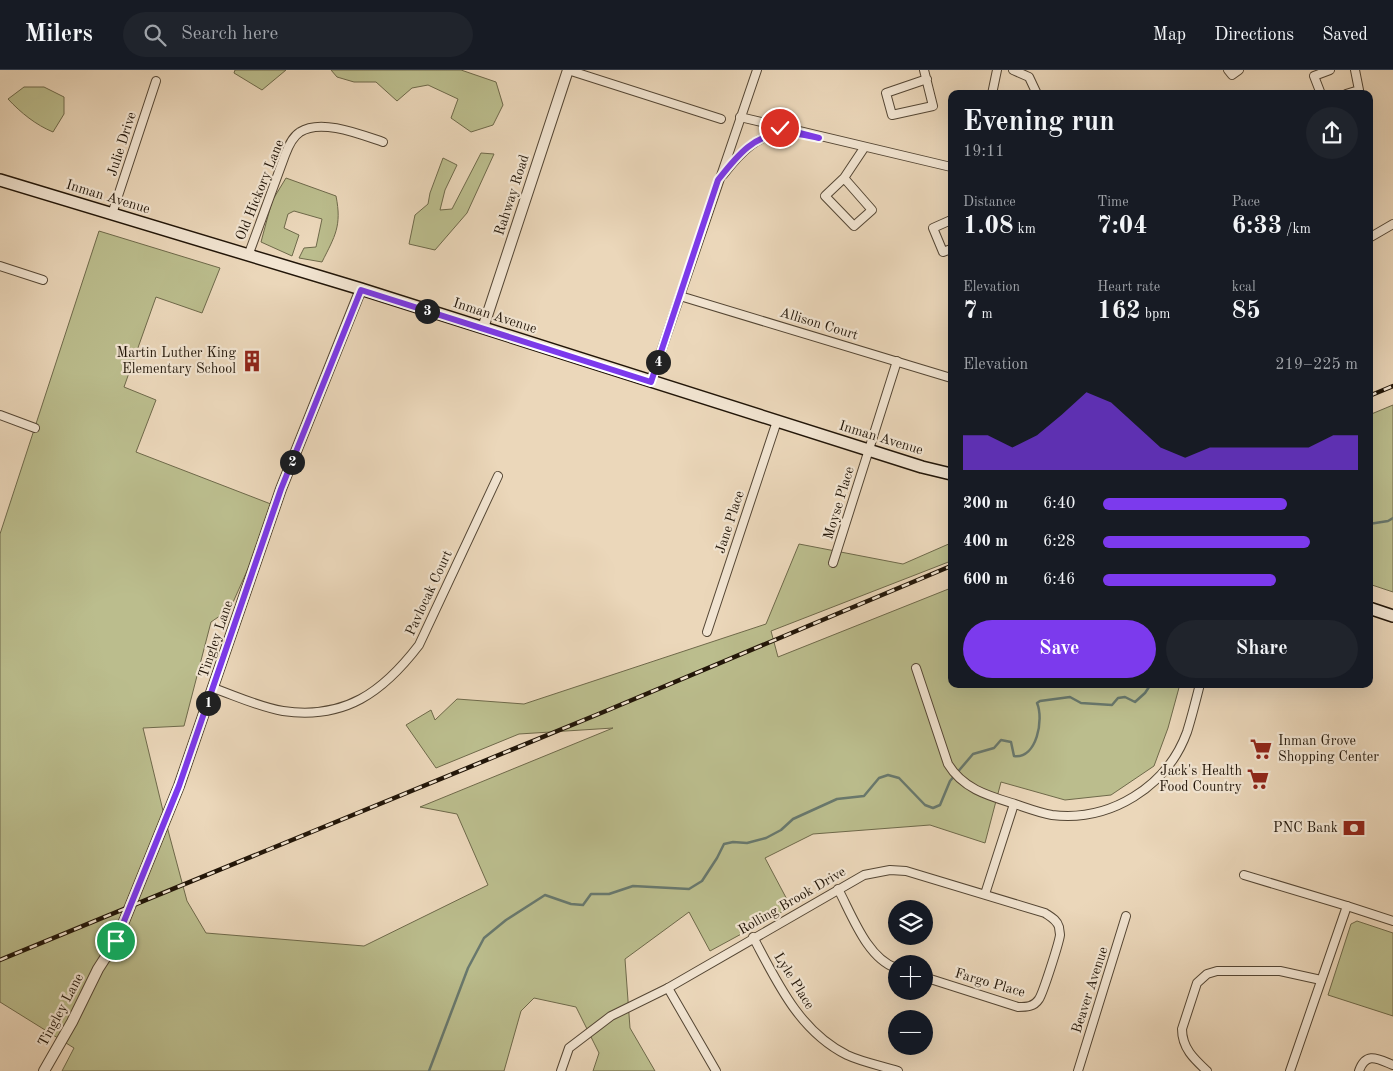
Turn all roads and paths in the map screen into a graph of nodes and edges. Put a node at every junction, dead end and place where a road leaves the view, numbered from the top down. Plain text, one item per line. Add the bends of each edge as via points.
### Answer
1 (568, 70) edge
2 (757, 70) edge
3 (924, 70) edge
4 (997, 70) edge
5 (1013, 70) edge
6 (1228, 70) edge
7 (1239, 70) edge
8 (1330, 70) edge
9 (1355, 70) edge
10 (156, 80) dead end
11 (927, 80) junction
12 (993, 90) edge
13 (1034, 90) edge
14 (1319, 90) edge
15 (1359, 90) edge
16 (740, 118) junction
17 (721, 119) dead end
18 (819, 138) junction
19 (383, 142) dead end
20 (864, 148) junction
21 (948, 166) edge
22 (844, 178) junction
23 (0, 180) edge
24 (718, 180) junction
25 (112, 214) junction
26 (948, 221) edge
27 (1393, 224) edge
28 (1373, 236) edge
29 (948, 250) edge
30 (248, 256) junction
31 (0, 266) edge
32 (43, 280) dead end
33 (361, 290) junction
34 (680, 296) junction
35 (483, 328) junction
36 (897, 360) junction
37 (948, 377) edge
38 (651, 382) junction
39 (0, 415) edge
40 (777, 420) junction
41 (35, 428) dead end
42 (868, 450) junction
43 (948, 473) edge
44 (498, 476) dead end
45 (833, 563) dead end
46 (1373, 609) edge
47 (1393, 616) edge
48 (707, 632) dead end
49 (916, 668) dead end
50 (213, 688) junction
51 (1199, 688) edge
52 (1014, 804) junction
53 (1244, 875) dead end
54 (838, 889) junction
55 (985, 894) junction
56 (1347, 906) junction
57 (1126, 916) dead end
58 (1393, 921) edge
59 (1060, 934) joint
60 (754, 937) junction
61 (888, 965) edge
62 (933, 980) edge
63 (1321, 980) junction
64 (668, 988) junction
65 (1393, 1065) edge
66 (44, 1071) edge
67 (561, 1071) edge
68 (716, 1071) edge
69 (898, 1071) edge
70 (1078, 1071) edge
71 (1207, 1071) edge
72 (1290, 1071) edge
73 (1358, 1071) edge

1 - 17 street
1 - 35 street, Rahway Road
2 - 16 street
3 - 11 street
4 - 12 street
5 - 13 street via 1029,77
6 - 7 street via 1232,75
8 - 14 street via 1314,76
9 - 15 street
10 - 25 street, Julie Drive
11 - 11 street via 934,106 892,115 886,93
16 - 18 street
16 - 24 street
18 - 20 street
18 - 24 street via 786,133 762,138 738,155
19 - 30 street, Old Hickory Lane via 340,128 316,127 300,132 285,155
20 - 21 street
20 - 22 street
22 - 22 street via 825,196 854,226 872,210
23 - 25 main road, Inman Avenue
24 - 34 street
25 - 30 main road, Inman Avenue
26 - 29 street via 933,228 943,252
27 - 28 street
30 - 33 main road, Inman Avenue
31 - 32 street
33 - 35 main road, Inman Avenue
33 - 50 street, Tingley Lane via 281,489
34 - 36 street, Allison Court
34 - 38 street
35 - 38 main road, Inman Avenue
36 - 37 street, Allison Court
36 - 42 street, Moyse Place
38 - 40 main road, Inman Avenue
39 - 41 street
40 - 42 main road, Inman Avenue
40 - 48 street, Jane Place
42 - 43 main road, Inman Avenue
42 - 45 street, Moyse Place
44 - 50 street, Pavlocak Court via 420,645 388,682 342,707 303,712 261,706
46 - 47 main road
49 - 52 street via 952,770 980,793
50 - 66 street, Tingley Lane via 179,786 116,941
51 - 52 street via 1181,745 1157,779 1142,792 1104,811 1076,816 1050,815
52 - 55 street
53 - 56 street
54 - 55 street, Rolling Brook Drive via 864,875 890,870 906,871
54 - 60 street, Rolling Brook Drive
54 - 61 street via 874,953
55 - 59 street, Rolling Brook Drive via 1054,918
56 - 58 street
56 - 63 street
57 - 70 street, Beaver Avenue
59 - 62 street, Fargo Place via 1040,998 1027,1007
60 - 64 street, Rolling Brook Drive
60 - 69 street, Lyle Place via 783,994 816,1034 848,1055
63 - 71 street via 1280,971 1217,970 1201,978 1182,1029 1182,1038 1186,1048
63 - 72 street
64 - 67 street, Rolling Brook Drive via 612,1016 581,1038 569,1048
64 - 68 street
65 - 73 street via 1368,1058

